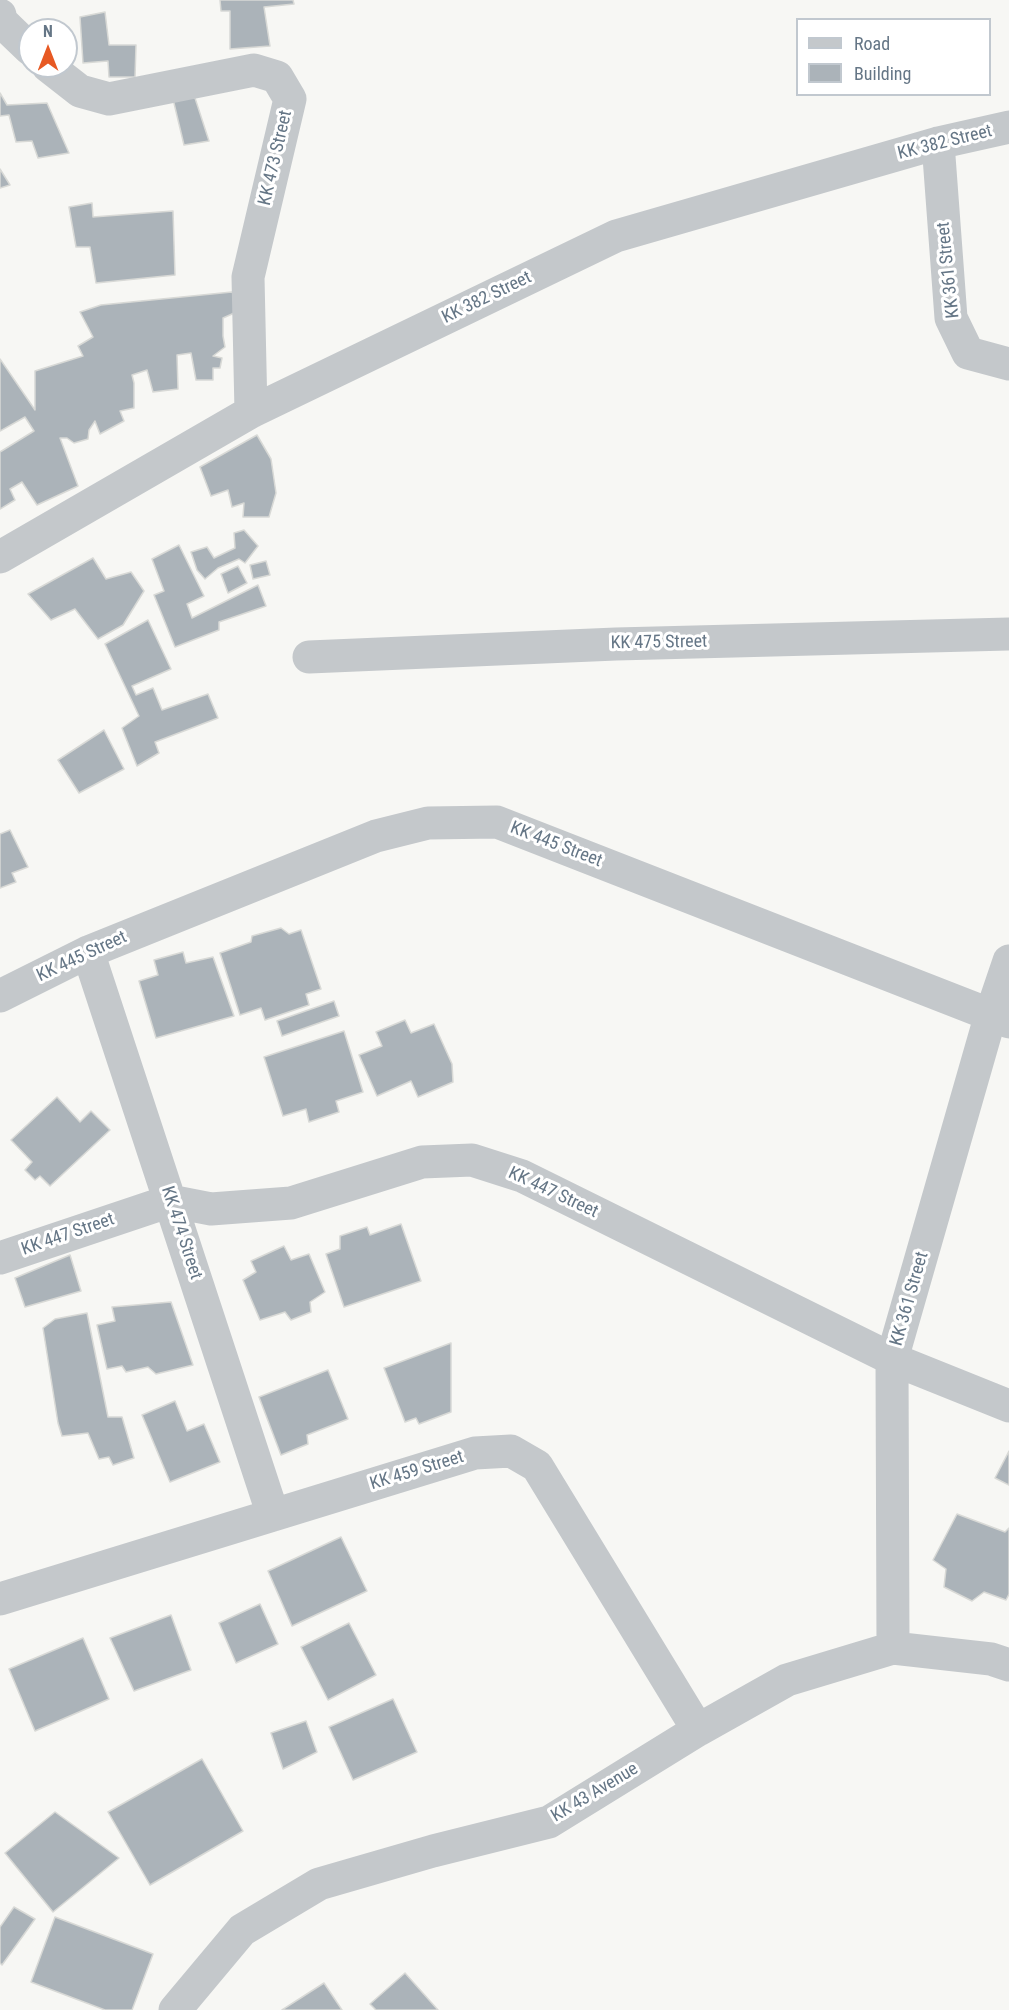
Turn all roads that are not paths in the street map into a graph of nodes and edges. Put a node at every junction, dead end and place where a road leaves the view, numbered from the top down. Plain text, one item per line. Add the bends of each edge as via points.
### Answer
1 (0, 15) edge
2 (0, 20) edge
3 (18, 37) edge
4 (63, 78) edge
5 (1009, 128) edge
6 (938, 143) junction
7 (1009, 364) edge
8 (251, 412) junction
9 (0, 557) edge
10 (1009, 634) edge
11 (309, 657) dead end
12 (88, 952) junction
13 (1009, 961) edge
14 (0, 996) edge
15 (1000, 1018) edge
16 (170, 1201) junction
17 (0, 1258) edge
18 (892, 1359) junction
19 (1009, 1406) edge
20 (273, 1515) junction
21 (0, 1599) edge
22 (892, 1648) junction
23 (1009, 1665) edge
24 (698, 1730) junction
25 (175, 2010) edge

1 - 2 street
2 - 3 street
4 - 8 street, KK 473 Street via 80,91 109,99 254,70 277,77 290,99 248,277
5 - 6 street, KK 382 Street
6 - 7 street, KK 361 Street via 951,318 969,353
6 - 8 street, KK 382 Street via 616,236
8 - 9 street, KK 382 Street
10 - 11 street, KK 475 Street
12 - 14 street, KK 445 Street
12 - 15 street, KK 445 Street via 376,836 429,823 497,822
12 - 16 street, KK 474 Street
13 - 15 street, KK 361 Street
15 - 18 street, KK 361 Street
16 - 17 street, KK 447 Street
16 - 18 street, KK 447 Street via 211,1209 291,1203 422,1162 472,1160 522,1176
16 - 20 street, KK 474 Street
18 - 19 street, KK 447 Street
18 - 22 street, KK 361 Street
20 - 21 street, KK 459 Street
20 - 24 street, KK 459 Street via 475,1453 511,1451 537,1466
22 - 23 street, KK 43 Avenue via 991,1659
22 - 24 street, KK 43 Avenue via 787,1680
24 - 25 street, KK 43 Avenue via 549,1822 319,1884 242,1930

